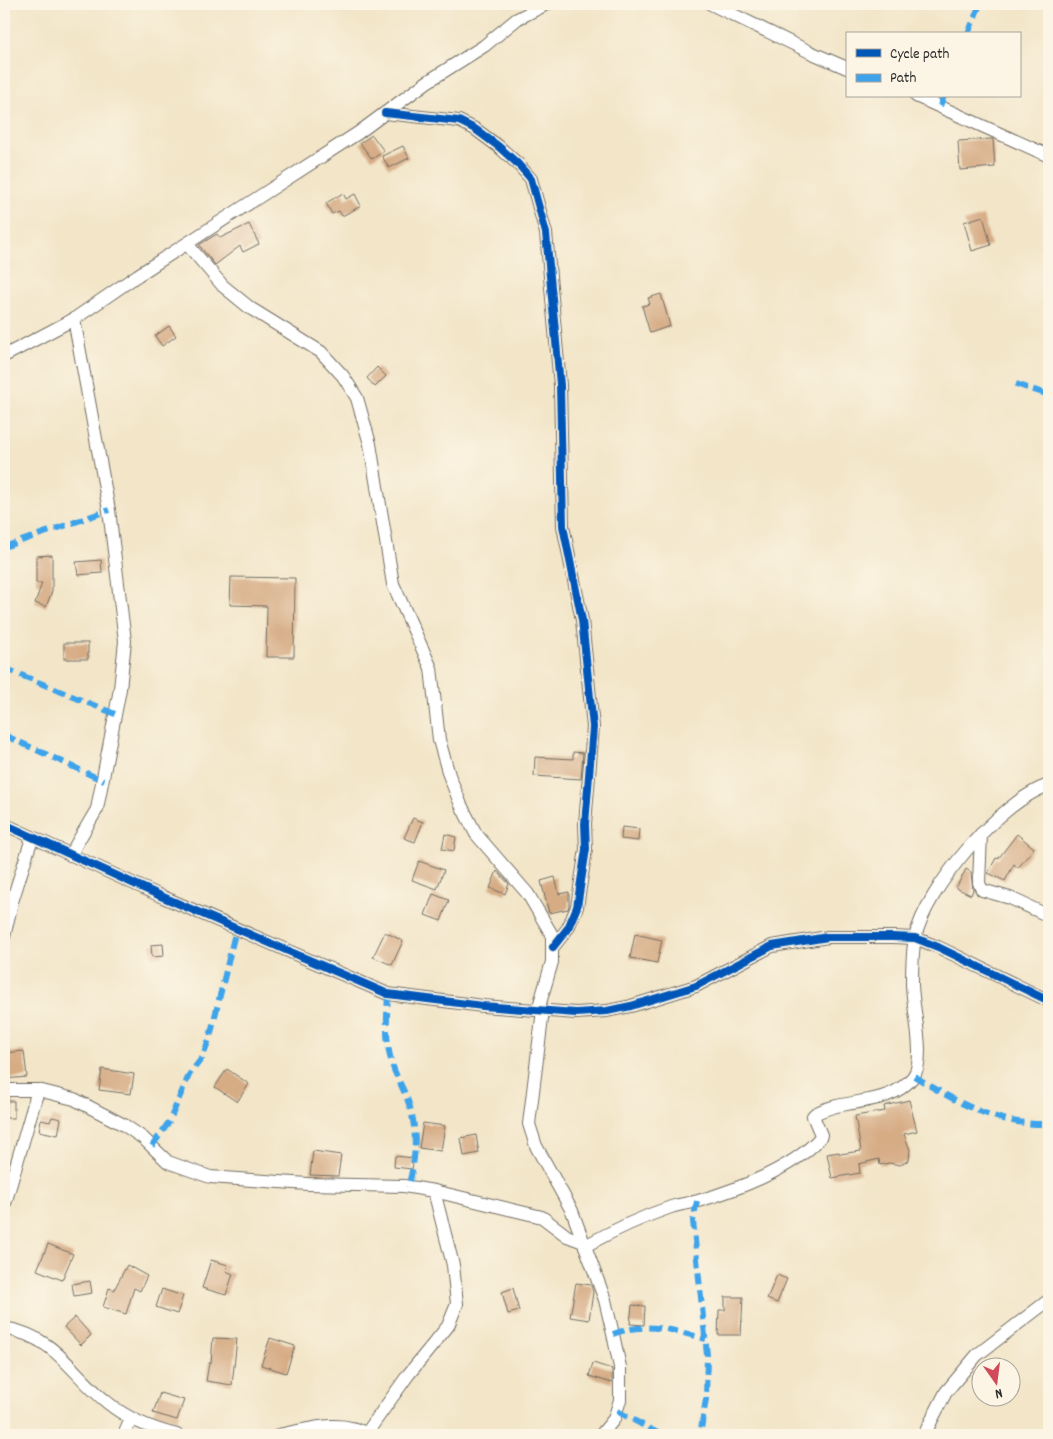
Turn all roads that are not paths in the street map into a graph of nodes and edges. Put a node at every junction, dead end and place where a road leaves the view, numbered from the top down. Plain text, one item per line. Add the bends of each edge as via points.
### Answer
1 (547, 4) edge
2 (711, 4) edge
3 (846, 68) edge
4 (920, 98) edge
5 (386, 112) junction
6 (1049, 156) edge
7 (187, 244) junction
8 (74, 319) junction
9 (4, 356) edge
10 (1049, 786) edge
11 (4, 824) edge
12 (981, 834) junction
13 (32, 838) junction
14 (70, 855) junction
15 (8, 900) edge
16 (1049, 916) edge
17 (4, 937) edge
18 (915, 938) junction
19 (553, 947) junction
20 (1049, 1001) edge
21 (541, 1010) junction
22 (4, 1090) edge
23 (38, 1090) junction
24 (434, 1191) junction
25 (4, 1207) edge
26 (584, 1244) junction
27 (1049, 1300) edge
28 (4, 1328) edge
29 (131, 1419) junction
30 (352, 1432) edge
31 (368, 1434) edge
32 (124, 1435) edge
33 (177, 1435) edge
34 (279, 1435) edge
35 (601, 1435) edge
36 (924, 1435) edge

1 - 5 street via 516,19 484,46
2 - 3 street
4 - 6 street
5 - 7 street
5 - 19 street via 459,122 498,146 531,179 546,233 560,385 563,526 582,620 593,727 584,824 586,849 577,906 568,928
7 - 8 street
7 - 19 street via 223,286 250,308 321,352 343,376 356,398 370,444 393,584 431,668 439,740 448,775 476,834 539,911 552,935
8 - 9 street
8 - 14 street via 109,510 125,641 120,688 97,808
10 - 12 street via 1017,803
11 - 13 street
12 - 16 street via 979,884 982,890 1010,898
12 - 18 street via 951,868 934,894
13 - 14 street
13 - 15 street
14 - 21 street via 290,954 388,994
15 - 17 street
18 - 20 street
18 - 21 street via 828,937 772,946 696,986 631,1006 576,1013
18 - 26 street via 912,985 918,1057 914,1076 905,1085 867,1102 817,1112 813,1116 821,1135 819,1139 807,1151 771,1172 726,1192 672,1206
19 - 21 street
21 - 26 street via 529,1124 536,1146 568,1200
22 - 23 street
23 - 24 street via 55,1092 80,1102 124,1125 168,1162 210,1177 404,1186
23 - 25 street
24 - 26 street via 542,1217
24 - 31 street via 454,1265 457,1304 448,1326 408,1375
26 - 35 street via 605,1300 620,1367 619,1408
27 - 36 street via 977,1354 946,1392
28 - 29 street via 26,1333 44,1342 108,1403
29 - 32 street
29 - 33 street
30 - 31 street
30 - 34 street via 340,1426

